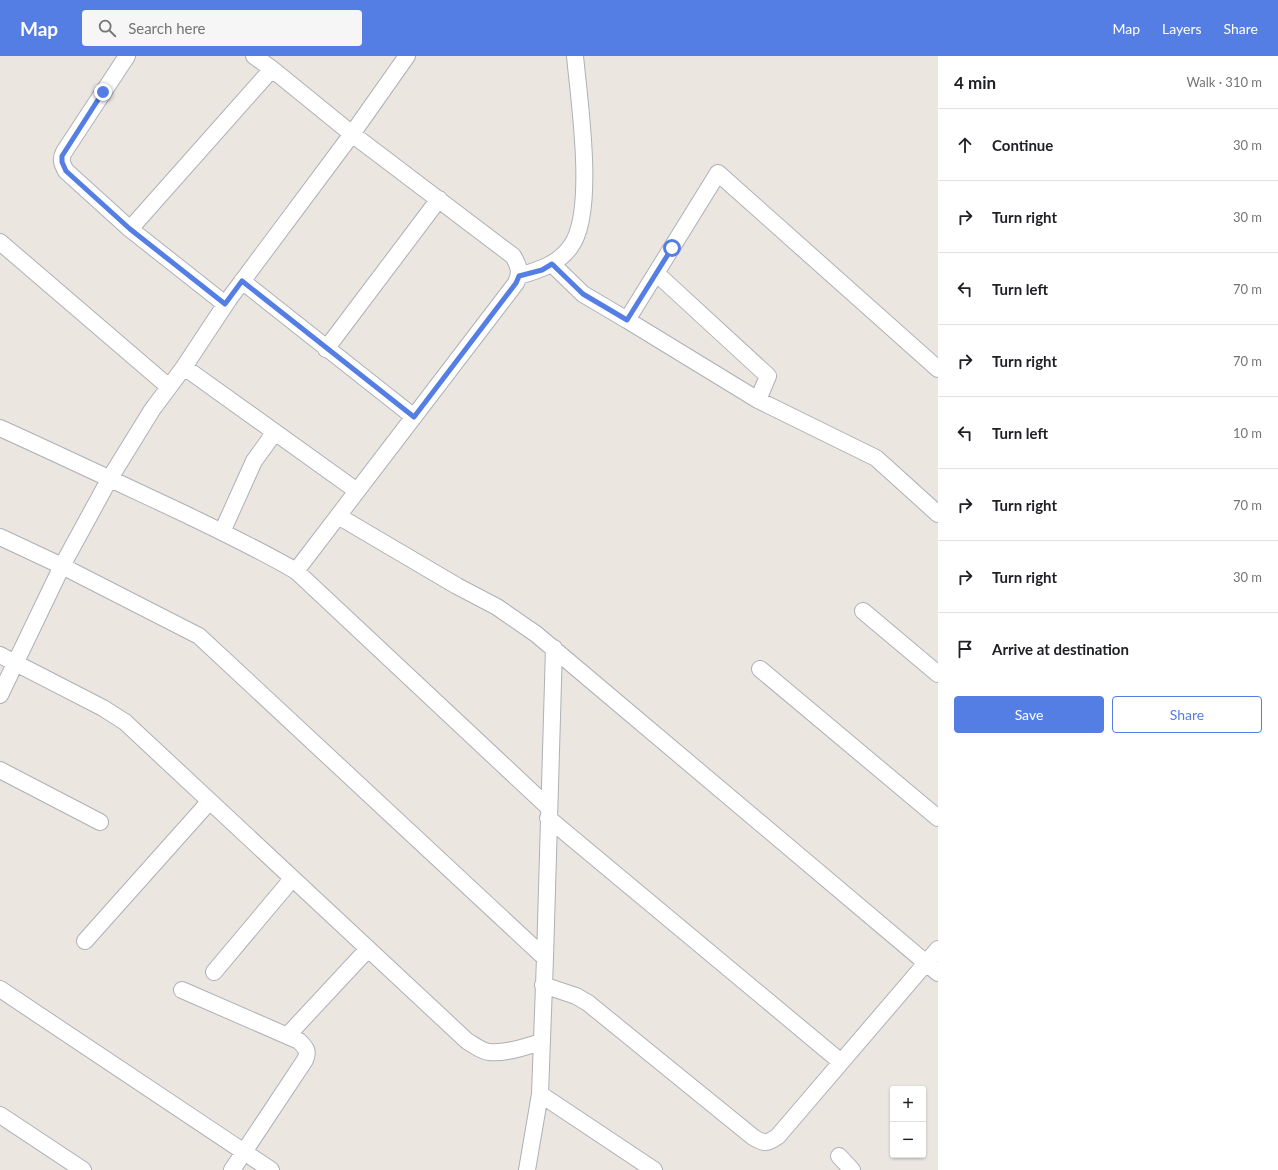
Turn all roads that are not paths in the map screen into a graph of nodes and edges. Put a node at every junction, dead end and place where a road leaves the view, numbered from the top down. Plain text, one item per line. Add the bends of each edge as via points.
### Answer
1 (127, 56) edge
2 (254, 56) edge
3 (407, 56) edge
4 (575, 56) edge
5 (272, 69) junction
6 (352, 134) junction
7 (439, 199) junction
8 (130, 229) junction
9 (0, 242) edge
10 (552, 264) junction
11 (656, 273) junction
12 (519, 276) junction
13 (242, 281) junction
14 (225, 304) junction
15 (627, 320) junction
16 (326, 348) junction
17 (184, 366) junction
18 (938, 369) edge
19 (169, 388) junction
20 (758, 400) junction
21 (414, 417) junction
22 (0, 428) edge
23 (275, 432) junction
24 (110, 478) junction
25 (357, 491) junction
26 (938, 514) edge
27 (338, 516) junction
28 (222, 532) junction
29 (0, 537) edge
30 (62, 566) junction
31 (296, 571) junction
32 (863, 611) dead end
33 (554, 648) junction
34 (0, 655) edge
35 (15, 663) junction
36 (760, 668) dead end
37 (938, 674) edge
38 (0, 695) edge
39 (0, 770) edge
40 (209, 802) junction
41 (548, 812) junction
42 (938, 818) edge
43 (100, 822) dead end
44 (292, 879) junction
45 (86, 941) dead end
46 (368, 949) junction
47 (938, 950) edge
48 (545, 958) junction
49 (932, 968) edge
50 (214, 972) dead end
51 (543, 985) junction
52 (0, 989) edge
53 (182, 990) dead end
54 (288, 1036) junction
55 (542, 1042) junction
56 (841, 1062) junction
57 (540, 1094) junction
58 (0, 1115) edge
59 (244, 1153) junction
60 (839, 1156) dead end
61 (83, 1170) edge
62 (232, 1170) edge
63 (271, 1170) edge
64 (527, 1170) edge
65 (654, 1170) edge
66 (852, 1170) edge

1 - 8 street via 64,152 62,162 66,171
2 - 5 street
3 - 6 street
4 - 10 street via 584,157 583,213 572,246
5 - 6 street
5 - 8 street
6 - 7 street
6 - 13 street
7 - 12 street via 513,256 518,263
7 - 16 street
8 - 14 street
9 - 19 street
10 - 12 street via 542,270
10 - 15 street via 583,294
11 - 15 street
11 - 18 street via 718,173
11 - 20 street via 768,376
12 - 21 street
13 - 14 street
13 - 16 street
14 - 17 street
15 - 20 street
16 - 21 street
17 - 19 street
17 - 23 street
19 - 24 street via 152,410
20 - 26 street via 876,458
21 - 25 street
22 - 24 street
23 - 25 street
23 - 28 street via 254,461
24 - 28 street
24 - 30 street
25 - 27 street
27 - 31 street
27 - 33 street via 497,607
28 - 31 street
29 - 30 street
30 - 35 street
30 - 48 street via 198,636
31 - 41 street
32 - 37 street
33 - 41 street
33 - 49 street
34 - 35 street
35 - 38 street
35 - 40 street via 103,708 124,722
36 - 42 street
39 - 43 street
40 - 44 street
40 - 45 street
41 - 48 street
41 - 56 street
44 - 46 street
44 - 50 street
46 - 54 street
46 - 55 street via 467,1041 479,1049 490,1052 506,1051
47 - 49 street
48 - 51 street
49 - 56 street
51 - 55 street
51 - 56 street via 576,996 588,1003 761,1142 769,1142 778,1136
52 - 59 street
53 - 54 street
54 - 59 street via 299,1041 305,1048 305,1060
55 - 57 street
57 - 64 street
57 - 65 street
58 - 61 street
59 - 62 street
59 - 63 street
60 - 66 street

